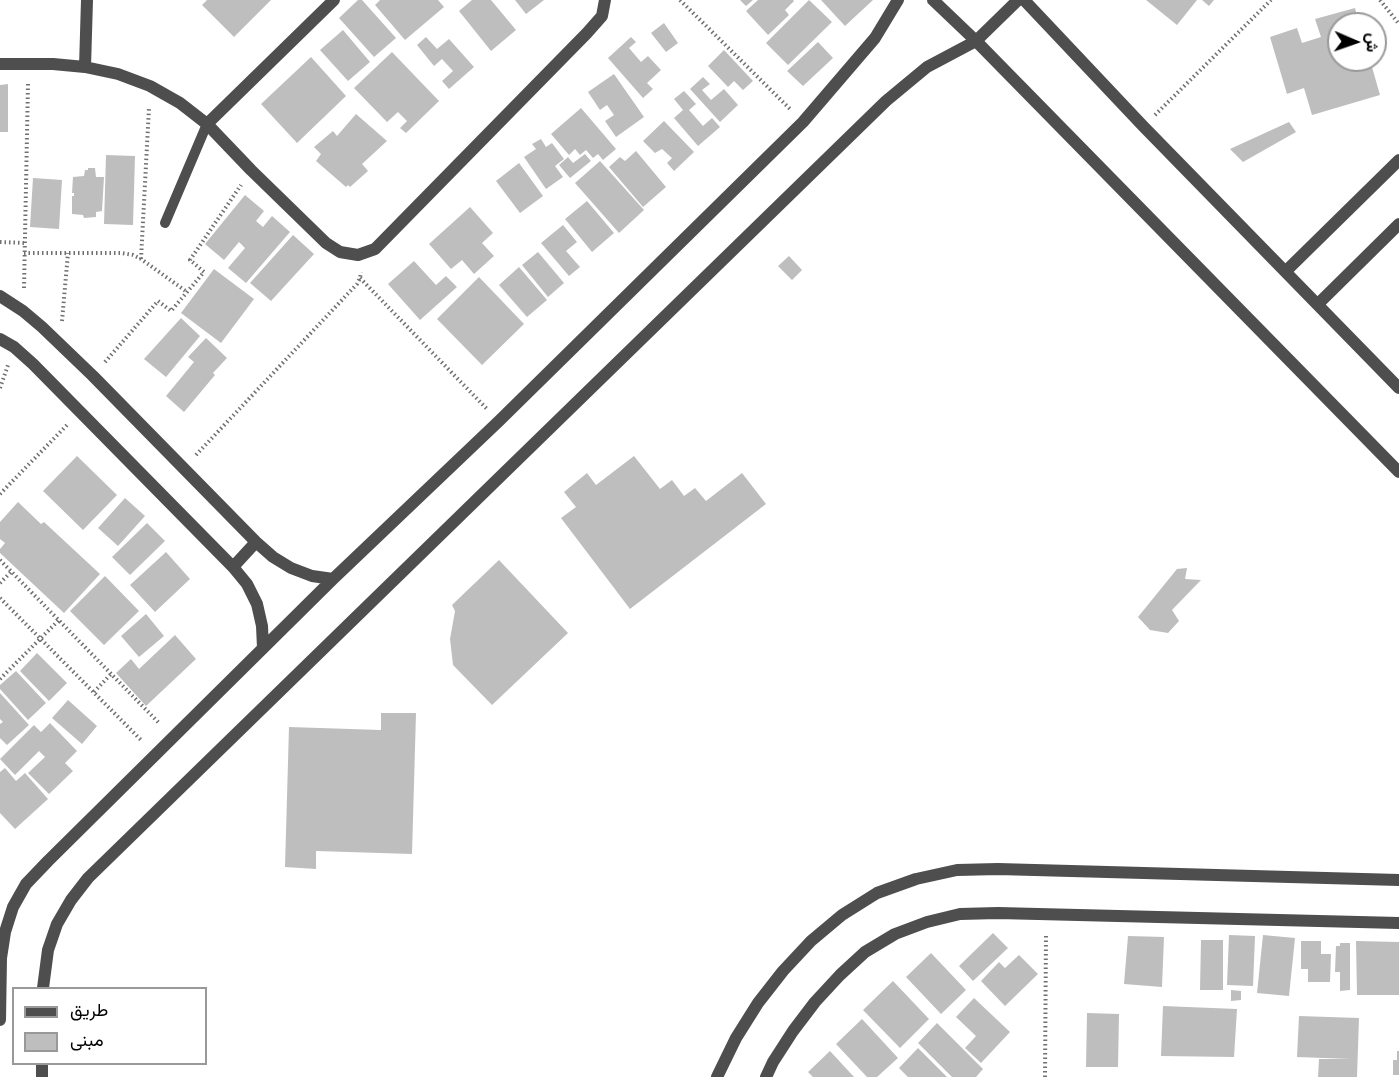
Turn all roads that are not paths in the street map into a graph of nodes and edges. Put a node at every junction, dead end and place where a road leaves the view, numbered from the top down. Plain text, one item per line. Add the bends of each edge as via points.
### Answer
1 (87, 0) edge
2 (334, 0) edge
3 (606, 0) edge
4 (898, 0) edge
5 (933, 0) edge
6 (1018, 0) edge
7 (1024, 0) edge
8 (976, 41) junction
9 (0, 64) edge
10 (85, 67) junction
11 (207, 124) junction
12 (1399, 160) edge
13 (165, 223) dead end
14 (1399, 224) edge
15 (1286, 271) junction
16 (0, 296) edge
17 (1317, 304) junction
18 (0, 339) edge
19 (1399, 388) edge
20 (1399, 472) edge
21 (256, 543) junction
22 (233, 567) junction
23 (333, 579) junction
24 (263, 648) junction
25 (1399, 880) edge
26 (1399, 923) edge
27 (44, 987) edge
28 (0, 1020) edge
29 (717, 1077) edge
30 (766, 1077) edge

1 - 10 street
2 - 11 street
3 - 11 street via 602,16 587,33 375,249 358,255 340,252 326,243
4 - 23 street via 875,38 803,122
5 - 8 street
6 - 8 street
7 - 15 street
8 - 20 street
8 - 27 street via 927,67 886,101 88,878 57,924 48,950
9 - 10 street
10 - 11 street via 150,86
11 - 13 lane
12 - 15 street
14 - 17 street
15 - 17 street
16 - 21 street via 61,345
17 - 19 street
18 - 22 street via 33,364
21 - 22 street
21 - 23 street via 291,568
22 - 24 street via 257,604
23 - 24 street
24 - 28 street via 26,884 5,932
25 - 29 street via 998,869 957,870 916,879 878,893 842,915 811,941 758,1003
26 - 30 street via 998,912 960,914 927,922 894,934 840,975 793,1031

